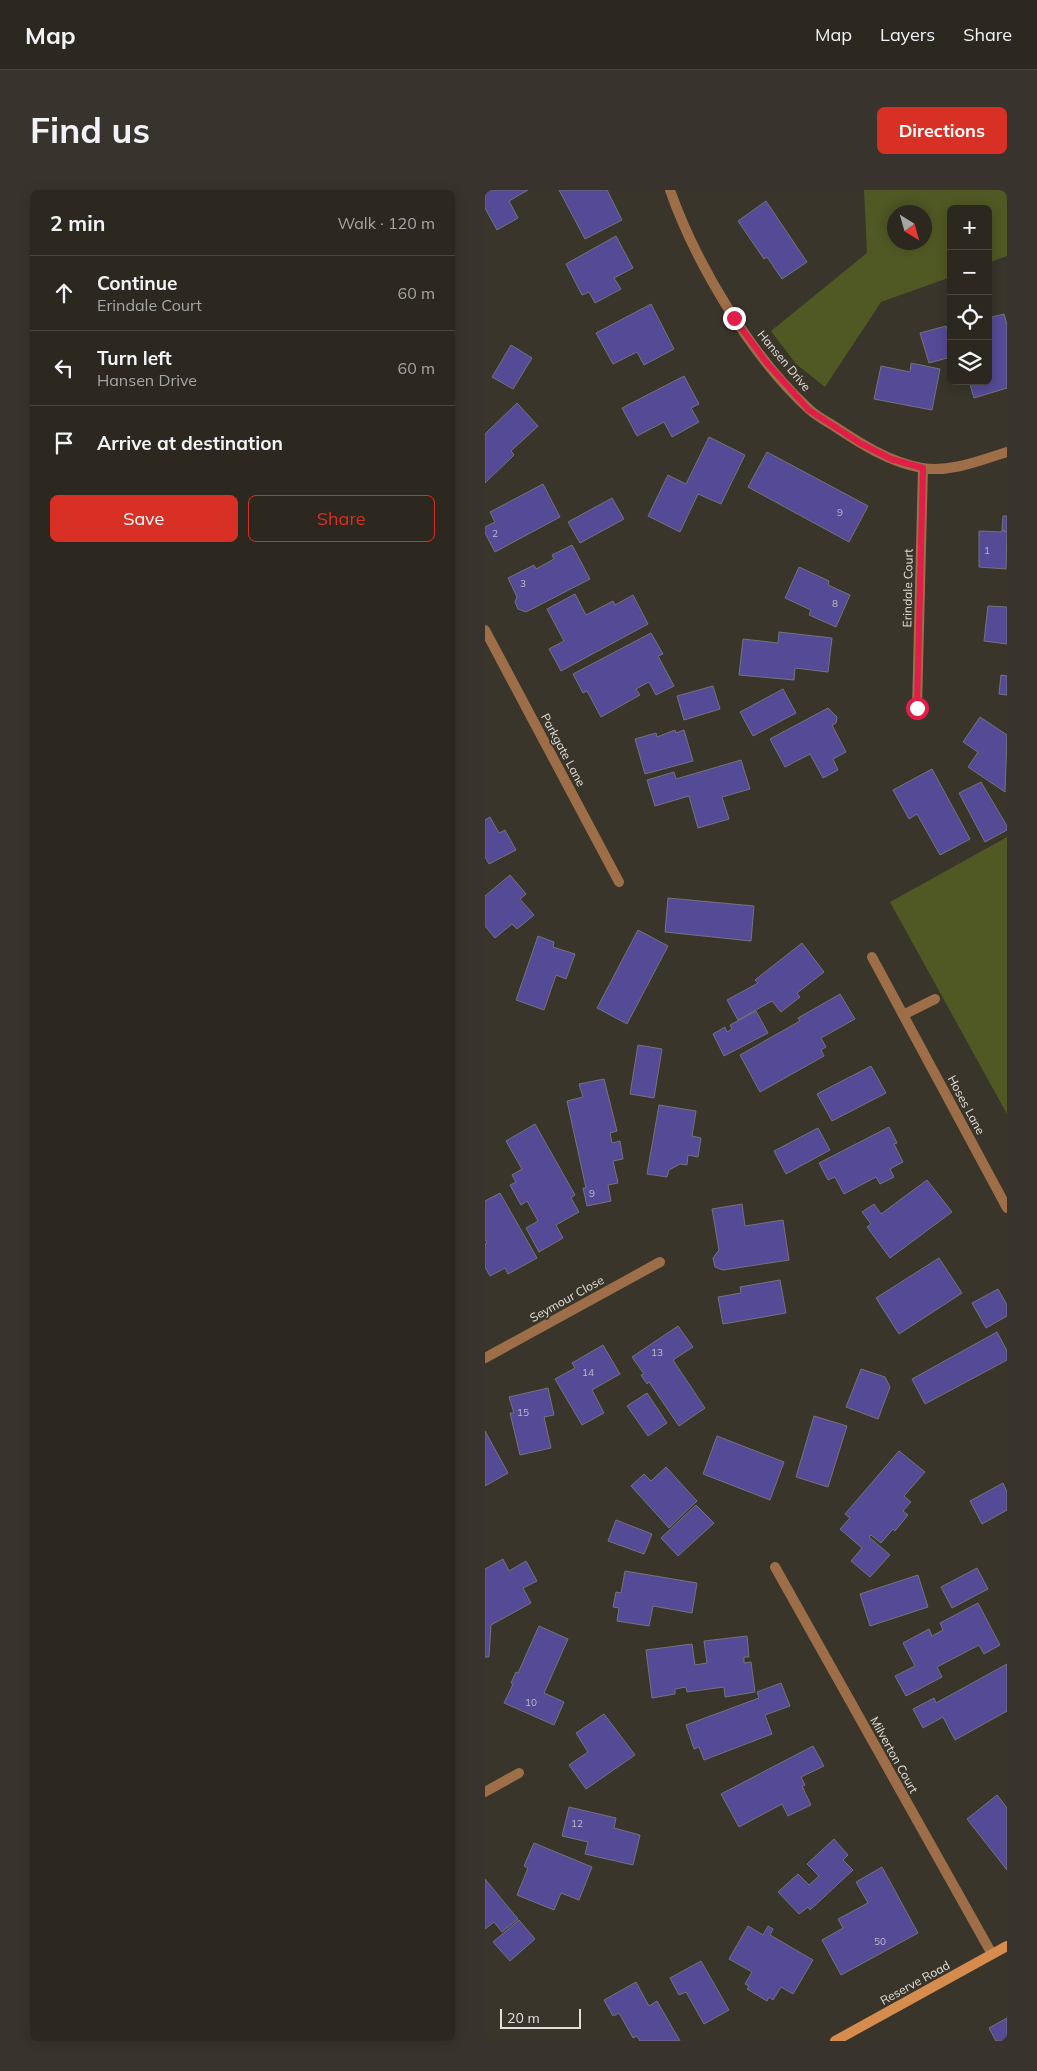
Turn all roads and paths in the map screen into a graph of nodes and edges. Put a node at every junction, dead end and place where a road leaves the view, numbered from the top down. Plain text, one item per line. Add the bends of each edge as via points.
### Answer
1 (670, 190) edge
2 (1007, 452) edge
3 (923, 468) junction
4 (485, 630) edge
5 (917, 708) dead end
6 (619, 882) dead end
7 (872, 957) dead end
8 (935, 1000) dead end
9 (903, 1015) junction
10 (1007, 1208) edge
11 (660, 1262) dead end
12 (485, 1358) edge
13 (775, 1567) dead end
14 (519, 1773) dead end
15 (485, 1792) edge
16 (1007, 1946) edge
17 (992, 1954) junction
18 (835, 2041) edge

1 - 3 street, Hansen Drive via 700,258 734,318 766,362 809,410 891,459
2 - 3 street, Hansen Drive via 952,467
3 - 5 street, Erindale Court
4 - 6 street, Parkgate Lane
7 - 9 street, Hoses Lane
8 - 9 street
9 - 10 street, Hoses Lane
11 - 12 street, Seymour Close
13 - 17 street, Milverton Court
14 - 15 street
16 - 17 street, Reserve Road
17 - 18 street, Reserve Road

